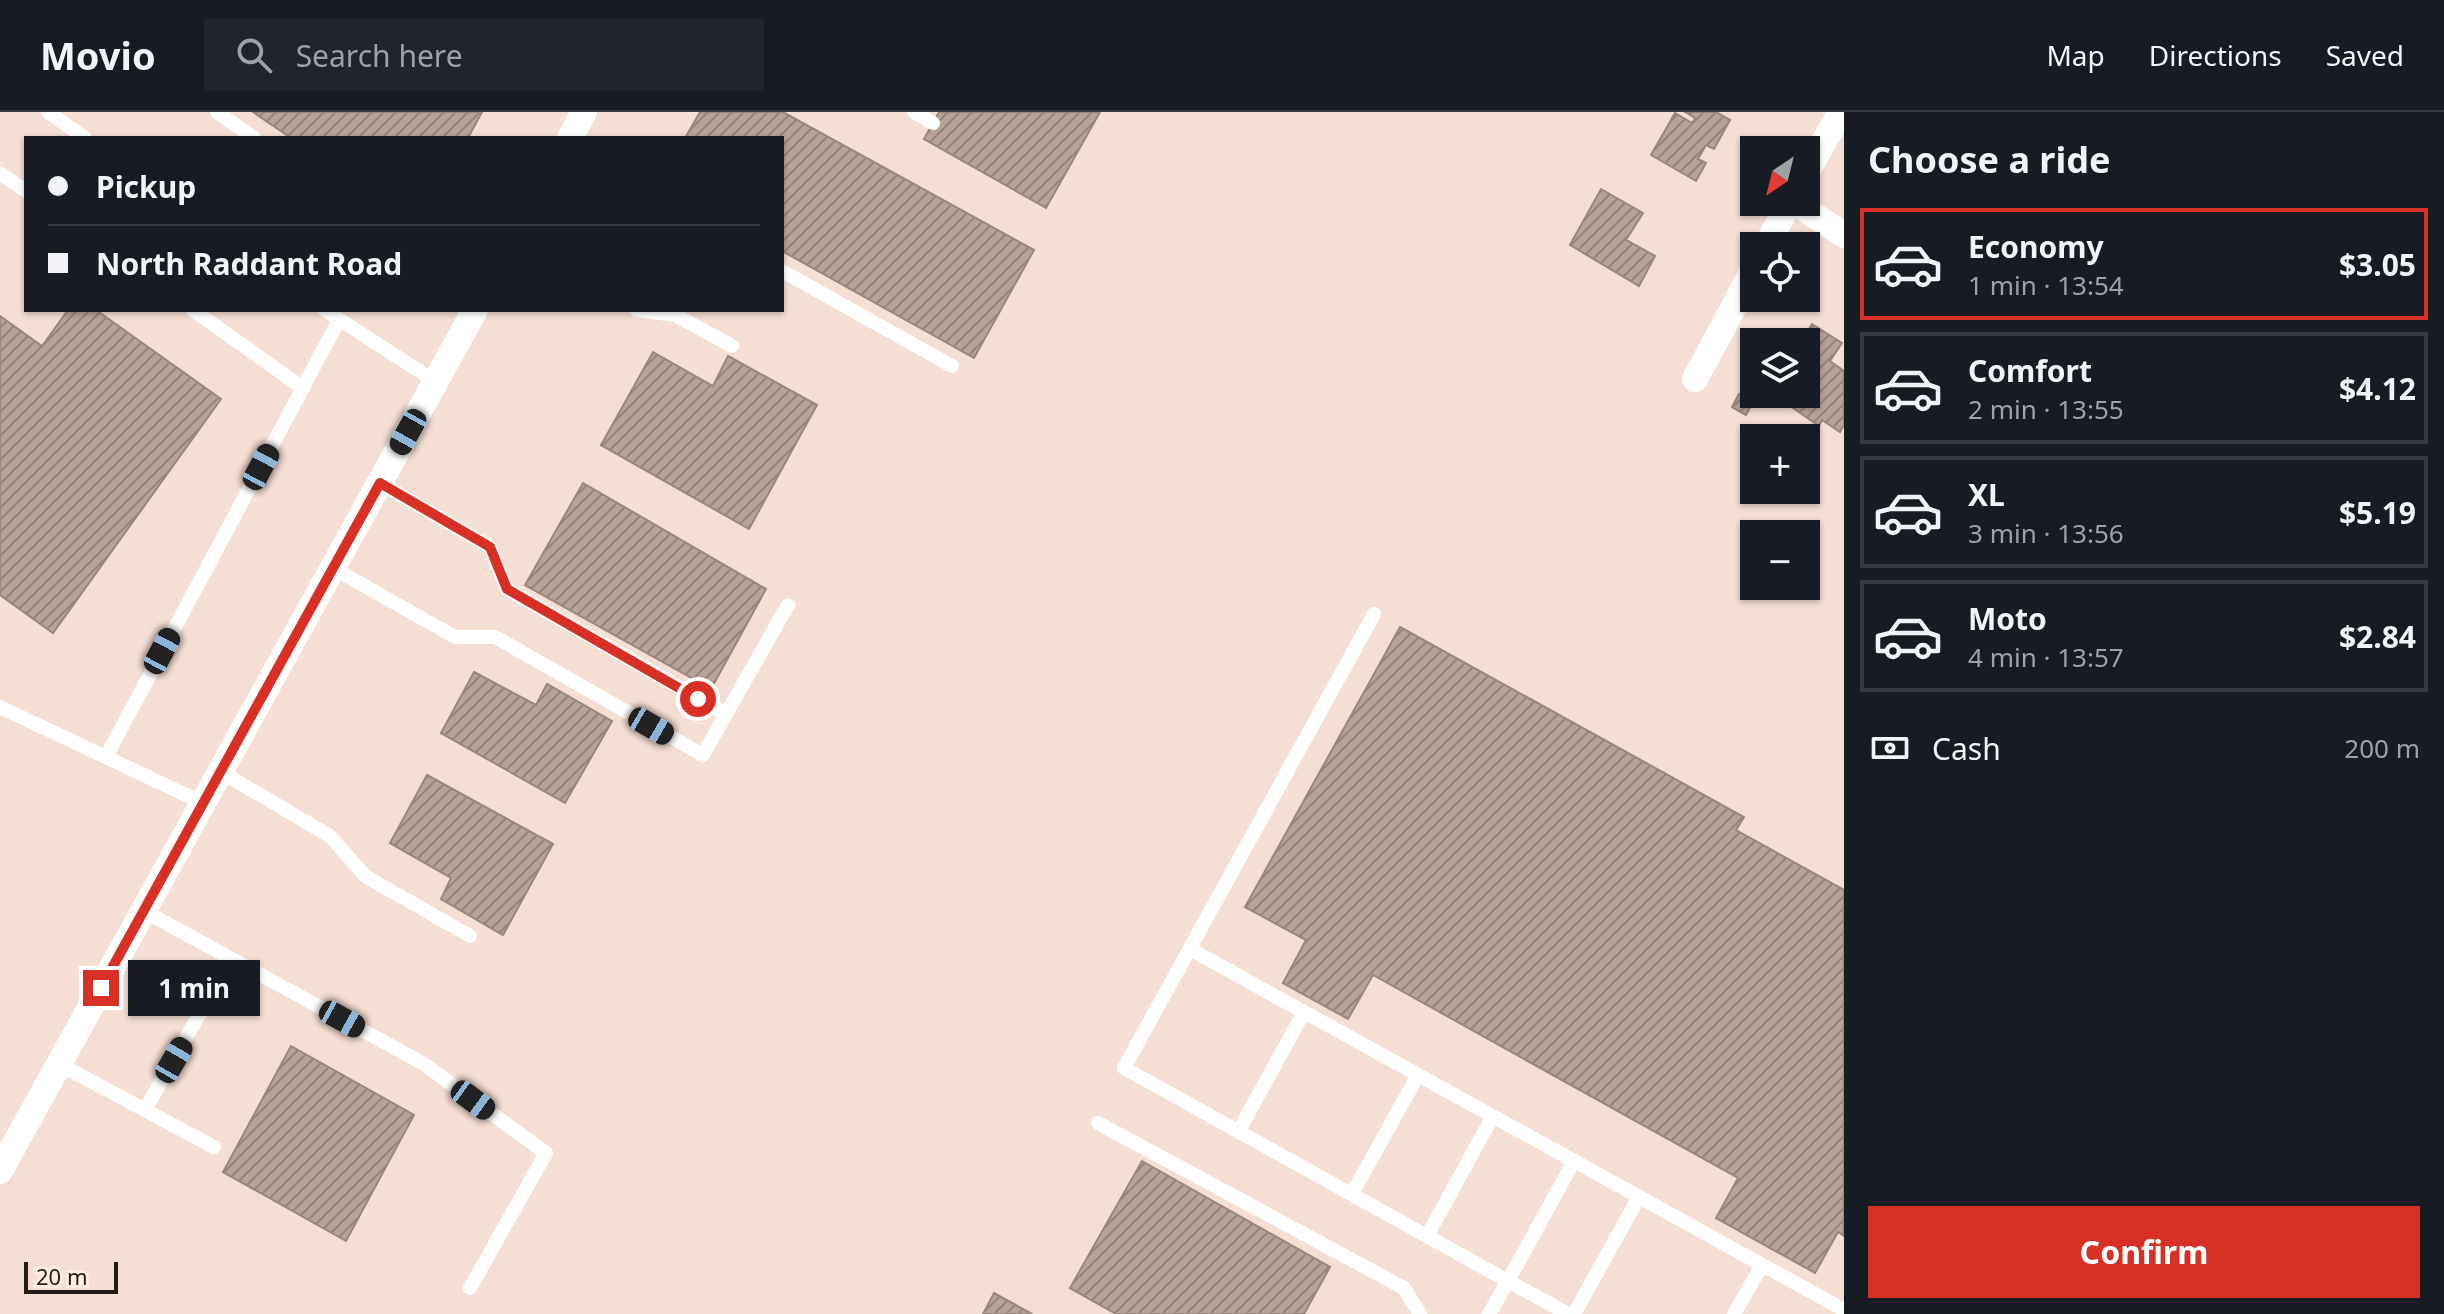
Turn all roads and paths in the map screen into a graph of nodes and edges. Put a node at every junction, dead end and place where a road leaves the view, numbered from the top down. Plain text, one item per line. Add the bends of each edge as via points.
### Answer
1 (48, 112) edge
2 (217, 112) edge
3 (584, 112) edge
4 (914, 112) edge
5 (1841, 112) edge
6 (933, 123) dead end
7 (82, 136) edge
8 (251, 136) edge
9 (571, 136) edge
10 (1820, 149) edge
11 (0, 173) edge
12 (24, 190) edge
13 (1814, 216) edge
14 (1844, 235) edge
15 (784, 272) edge
16 (1740, 295) edge
17 (196, 312) edge
18 (328, 312) edge
19 (474, 312) edge
20 (652, 312) edge
21 (339, 320) junction
22 (732, 346) dead end
23 (952, 366) dead end
24 (1695, 379) dead end
25 (436, 382) junction
26 (303, 388) junction
27 (380, 483) junction
28 (333, 568) junction
29 (788, 605) dead end
30 (1374, 614) dead end
31 (0, 707) edge
32 (726, 714) junction
33 (106, 757) junction
34 (221, 772) junction
35 (203, 803) junction
36 (144, 911) junction
37 (470, 936) dead end
38 (1190, 949) junction
39 (231, 959) junction
40 (1304, 1012) junction
41 (59, 1064) junction
42 (1418, 1075) junction
43 (145, 1110) junction
44 (1493, 1116) junction
45 (1098, 1123) dead end
46 (1238, 1132) junction
47 (214, 1147) dead end
48 (1574, 1161) junction
49 (0, 1171) edge
50 (1352, 1194) junction
51 (1639, 1197) junction
52 (1427, 1236) junction
53 (1762, 1265) junction
54 (1508, 1281) junction
55 (470, 1288) dead end
56 (1844, 1310) edge
57 (1420, 1314) edge
58 (1489, 1314) edge
59 (1571, 1314) edge
60 (1734, 1314) edge

1 - 7 lane
2 - 8 lane
3 - 9 street
4 - 6 lane
5 - 10 street
11 - 12 lane
13 - 14 street
15 - 23 lane
16 - 24 street
17 - 26 lane
18 - 21 lane
19 - 25 street
20 - 22 lane via 675,315
21 - 25 lane
21 - 26 lane
25 - 27 street
26 - 33 lane
27 - 28 street
27 - 32 lane via 490,547 507,589
28 - 32 lane via 455,637 495,637 703,755
28 - 34 street
29 - 32 lane
30 - 38 lane
31 - 33 lane
33 - 35 lane
34 - 35 street
34 - 37 lane via 330,836 365,876
35 - 36 street
36 - 39 lane
36 - 41 street
38 - 40 lane
38 - 46 lane via 1124,1068
39 - 43 lane
39 - 55 lane via 424,1064 546,1153
40 - 42 lane
40 - 46 lane
41 - 43 lane
41 - 49 street
42 - 44 lane
42 - 50 lane
43 - 47 lane
44 - 48 lane
44 - 52 lane
45 - 57 lane via 1404,1288
46 - 50 lane
48 - 51 lane
48 - 54 lane
50 - 52 lane
51 - 53 lane
51 - 59 lane
52 - 54 lane
53 - 56 lane
53 - 60 lane
54 - 58 lane
54 - 59 lane

